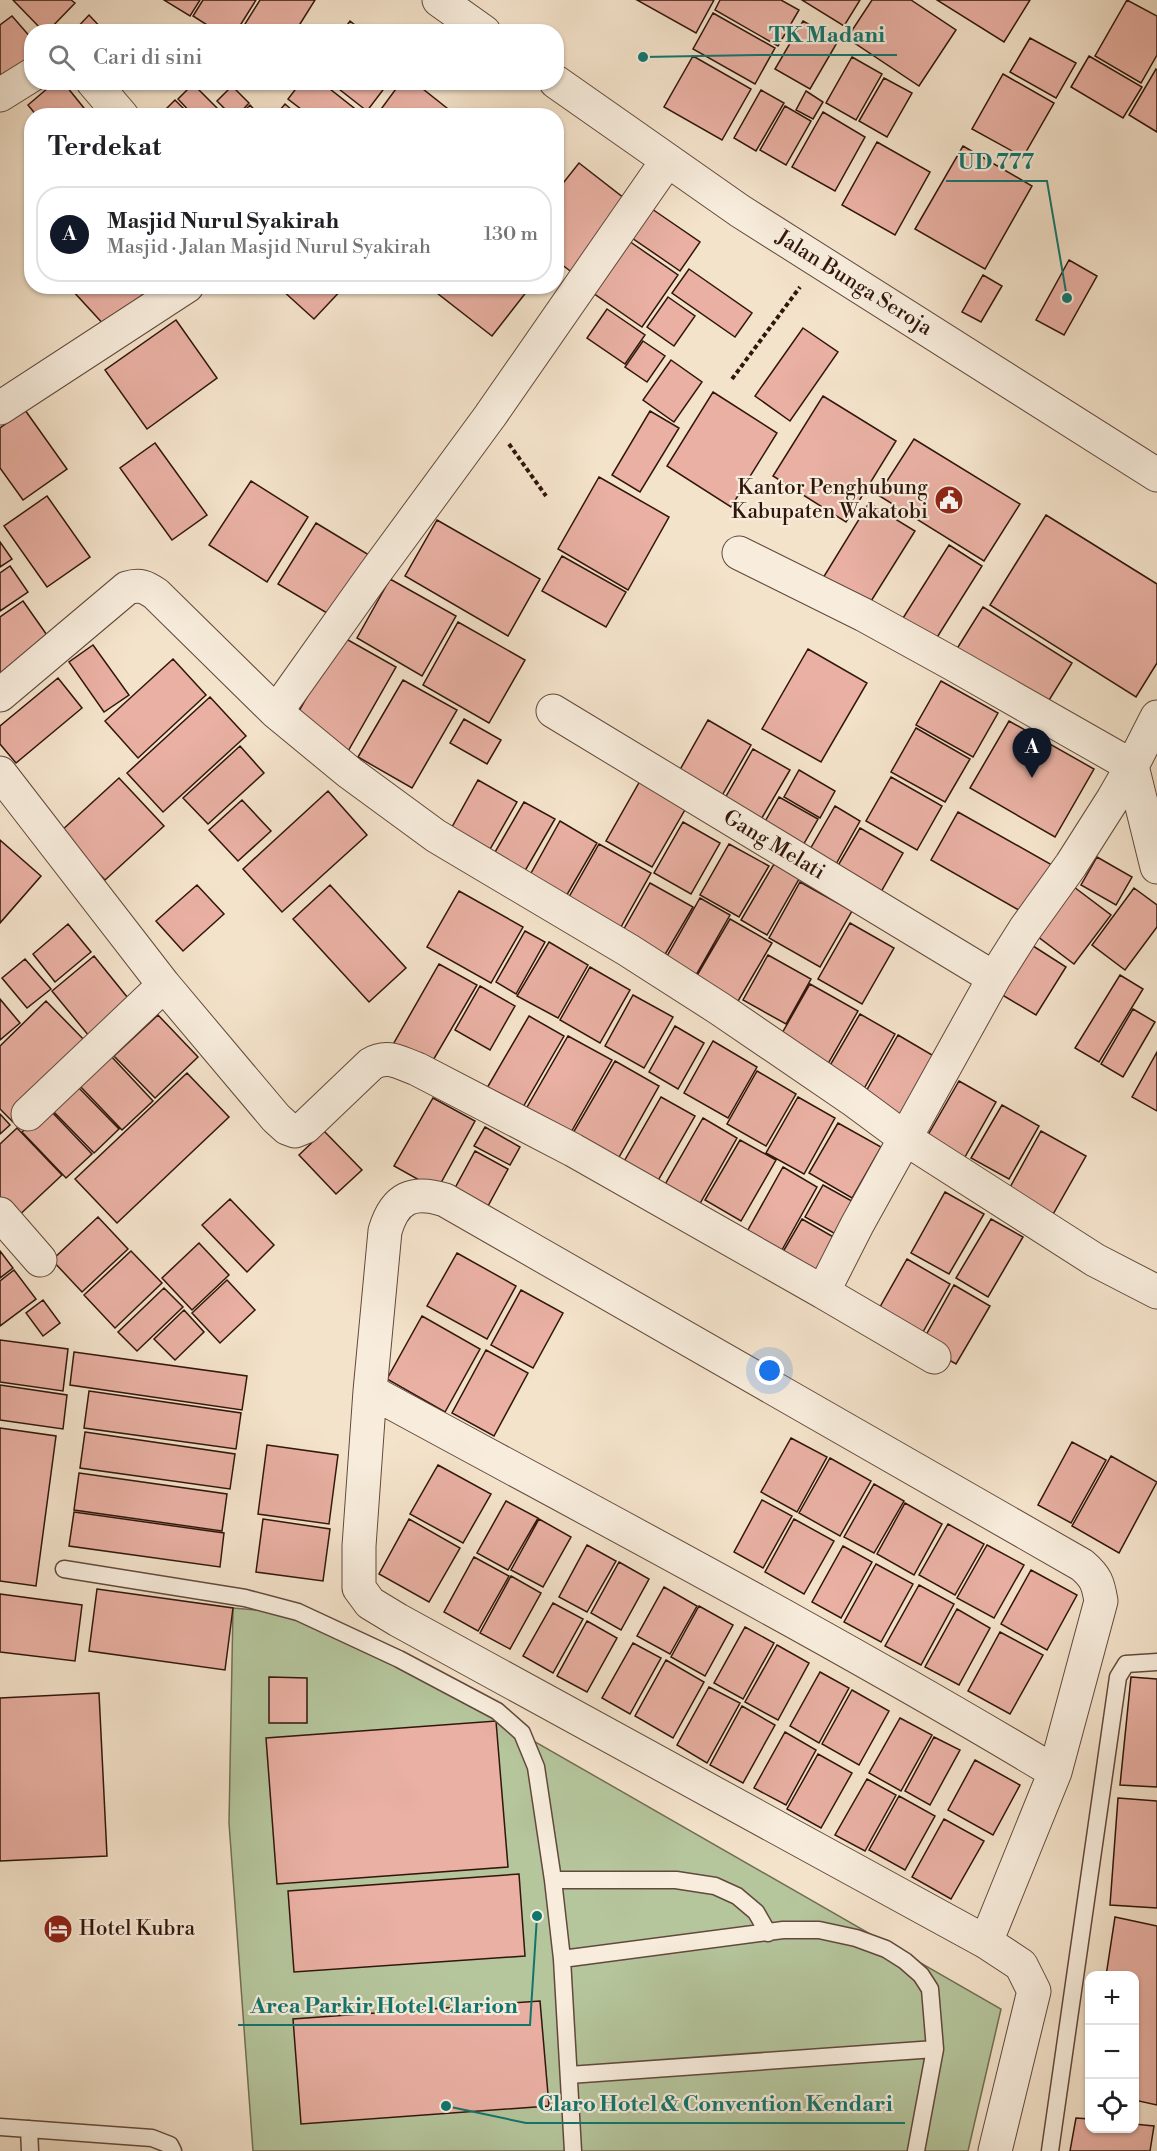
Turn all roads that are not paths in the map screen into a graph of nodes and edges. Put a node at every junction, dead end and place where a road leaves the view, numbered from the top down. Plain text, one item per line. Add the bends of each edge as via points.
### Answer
1 (440, 0) edge
2 (473, 24) edge
3 (24, 80) edge
4 (564, 88) edge
5 (100, 90) edge
6 (0, 95) edge
7 (115, 108) edge
8 (667, 160) junction
9 (175, 294) edge
10 (0, 408) edge
11 (1157, 475) edge
12 (739, 553) dead end
13 (0, 695) edge
14 (554, 711) dead end
15 (276, 712) junction
16 (1157, 717) edge
17 (1132, 766) junction
18 (0, 773) edge
19 (1104, 813) junction
20 (1145, 815) junction
21 (1157, 867) edge
22 (994, 978) junction
23 (164, 985) junction
24 (28, 1114) dead end
25 (906, 1138) junction
26 (0, 1214) edge
27 (40, 1260) dead end
28 (823, 1292) junction
29 (1157, 1292) edge
30 (934, 1357) dead end
31 (370, 1391) junction
32 (64, 1569) dead end
33 (1157, 1662) edge
34 (1054, 1772) junction
35 (553, 1880) junction
36 (768, 1933) junction
37 (986, 1942) junction
38 (562, 1959) junction
39 (935, 2049) junction
40 (568, 2075) junction
41 (0, 2127) edge
42 (29, 2129) junction
43 (30, 2151) edge
44 (173, 2151) edge
45 (573, 2151) edge
46 (916, 2151) edge
47 (995, 2151) edge
48 (1050, 2151) edge

1 - 2 street
3 - 6 street
4 - 8 street, Jalan Bunga Seroja
5 - 7 street
8 - 11 street, Jalan Bunga Seroja via 819,262
8 - 15 street via 490,416
9 - 10 street
12 - 17 street via 864,615
13 - 15 street via 127,588 136,585 156,594
14 - 22 street, Gang Melati
15 - 25 street via 436,836 628,950
16 - 17 street
17 - 19 street
17 - 20 street
18 - 23 street
19 - 20 street
19 - 22 street
20 - 21 street
22 - 25 street
23 - 24 street
23 - 28 street via 276,1118 292,1130 306,1127 371,1064 381,1058 390,1059 417,1069 573,1150
25 - 28 street
25 - 29 street via 1095,1260
26 - 27 street
28 - 30 street
31 - 34 street via 852,1654
31 - 34 street via 389,1218 410,1197 429,1195 445,1200 1094,1575 1101,1600
31 - 37 street via 359,1588 370,1603
32 - 35 lane via 245,1598 298,1612 497,1711 522,1733 536,1767
33 - 48 lane via 1126,1664 1118,1677
34 - 37 street
35 - 36 lane via 676,1880 715,1886 737,1896 756,1912
35 - 38 lane
36 - 38 lane
36 - 39 lane via 819,1930 856,1938 905,1961 930,1989
37 - 47 street via 1021,1965 1034,1991
38 - 40 lane
39 - 40 lane
39 - 46 lane
40 - 45 lane
41 - 42 lane
42 - 43 lane
42 - 44 lane via 152,2138 170,2145

